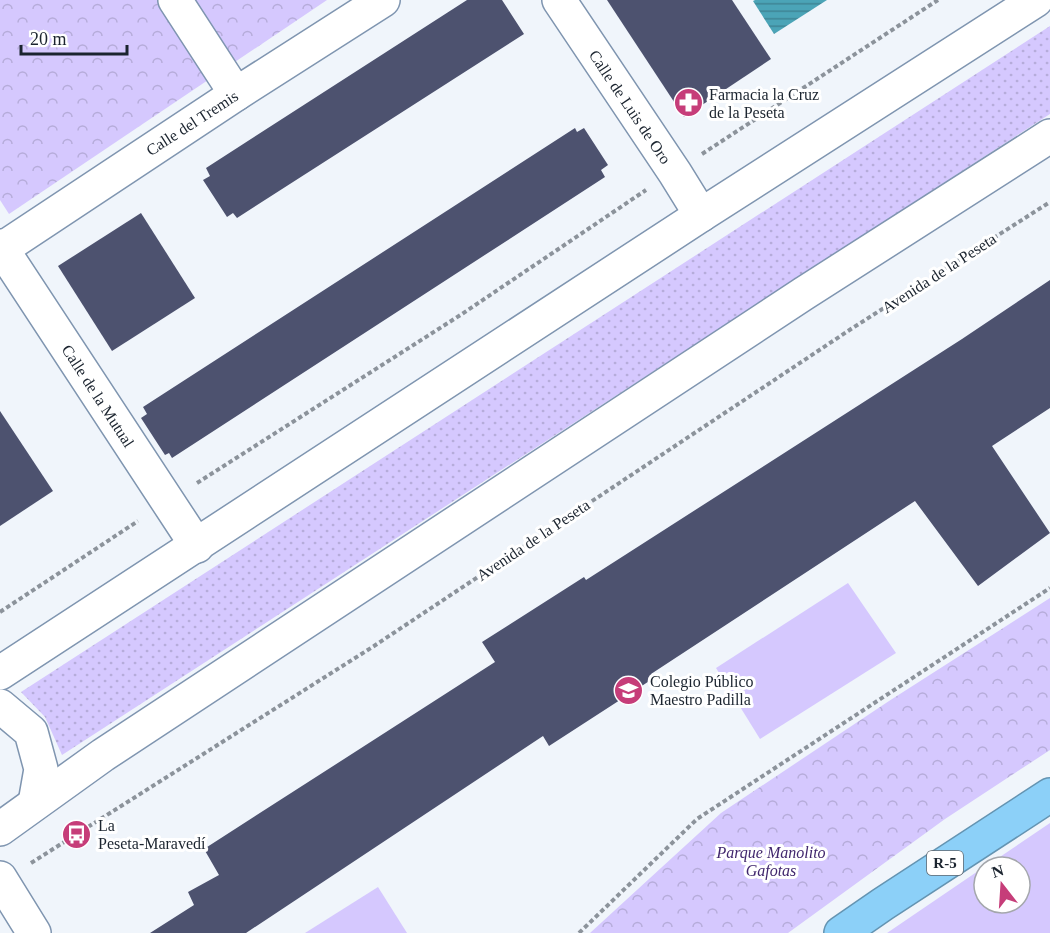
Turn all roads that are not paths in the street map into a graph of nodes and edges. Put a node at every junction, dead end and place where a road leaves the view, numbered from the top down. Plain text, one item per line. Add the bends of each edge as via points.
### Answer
1 (175, 0) edge
2 (383, 0) edge
3 (559, 0) edge
4 (1036, 0) edge
5 (236, 94) junction
6 (1050, 136) edge
7 (700, 215) junction
8 (1, 247) edge
9 (197, 546) junction
10 (0, 673) edge
11 (0, 706) edge
12 (1050, 795) edge
13 (35, 803) junction
14 (0, 829) edge
15 (14, 872) edge
16 (34, 933) edge
17 (841, 933) edge

1 - 5 street
2 - 5 street, Calle del Tremis
3 - 7 street, Calle de Luis de Oro
4 - 7 street
5 - 8 street, Calle del Tremis
6 - 13 street via 113,748
7 - 9 street
8 - 9 street, Calle de la Mutual
9 - 10 street
11 - 13 street via 31,732 41,768
12 - 17 highway, R-5
13 - 14 street
15 - 16 street

